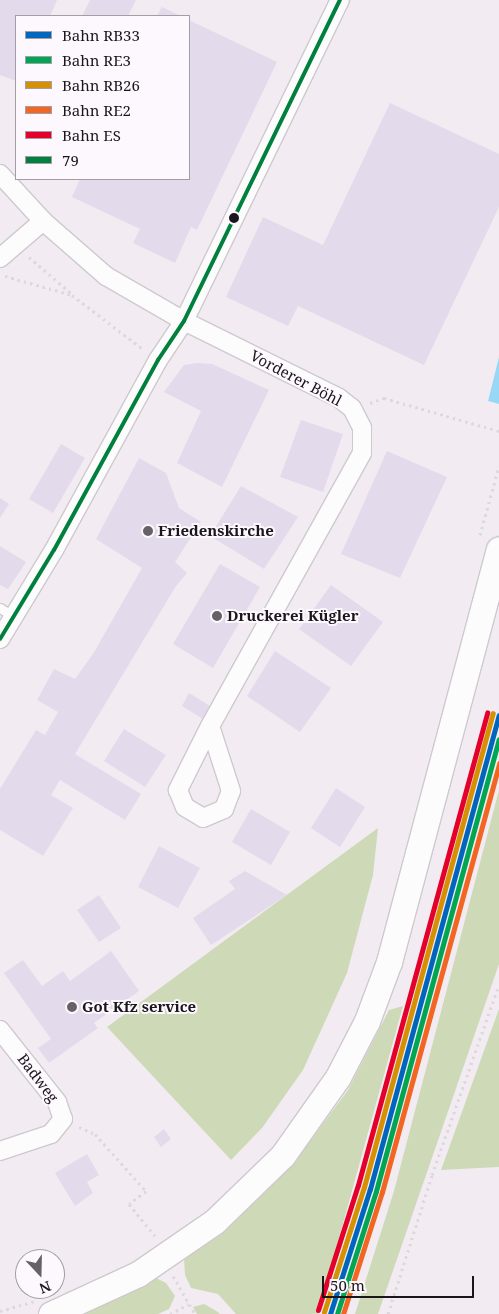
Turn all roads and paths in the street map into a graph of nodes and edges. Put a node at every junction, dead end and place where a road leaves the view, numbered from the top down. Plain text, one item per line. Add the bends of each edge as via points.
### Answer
1 (340, 0) edge
2 (0, 174) edge
3 (43, 221) junction
4 (16, 246) junction
5 (0, 258) edge
6 (0, 274) edge
7 (72, 294) junction
8 (184, 321) junction
9 (158, 360) junction
10 (352, 408) junction
11 (499, 431) edge
12 (499, 466) edge
13 (489, 543) edge
14 (7, 612) edge
15 (0, 639) edge
16 (210, 726) junction
17 (499, 985) edge
18 (0, 1030) edge
19 (63, 1119) junction
20 (0, 1151) edge
21 (163, 1233) dead end
22 (156, 1246) junction
23 (189, 1304) junction
24 (44, 1307) edge
25 (0, 1311) edge
26 (170, 1314) edge
27 (195, 1314) edge
28 (388, 1314) edge

1 - 8 street
2 - 3 street, Vorderer Böhl
3 - 4 street
3 - 8 street, Vorderer Böhl via 106,276
4 - 5 street
4 - 7 path
6 - 7 path
7 - 9 path
8 - 9 street
8 - 10 street, Vorderer Böhl via 339,398
9 - 14 street
10 - 11 path via 384,398
10 - 16 street, Vorderer Böhl via 362,428 362,453
12 - 13 path
13 - 22 main road via 389,962 367,1021 321,1104 282,1155 221,1216
14 - 15 street
16 - 16 street, Vorderer Böhl via 231,791 224,809 203,818 185,807 178,790
17 - 28 path via 432,1175
18 - 19 street, Badweg via 57,1102
19 - 20 street, Badweg via 51,1134
19 - 22 path via 95,1134 146,1191 129,1204
21 - 22 path
22 - 23 path
22 - 24 main road via 113,1288
23 - 26 path
23 - 27 path
24 - 25 path

